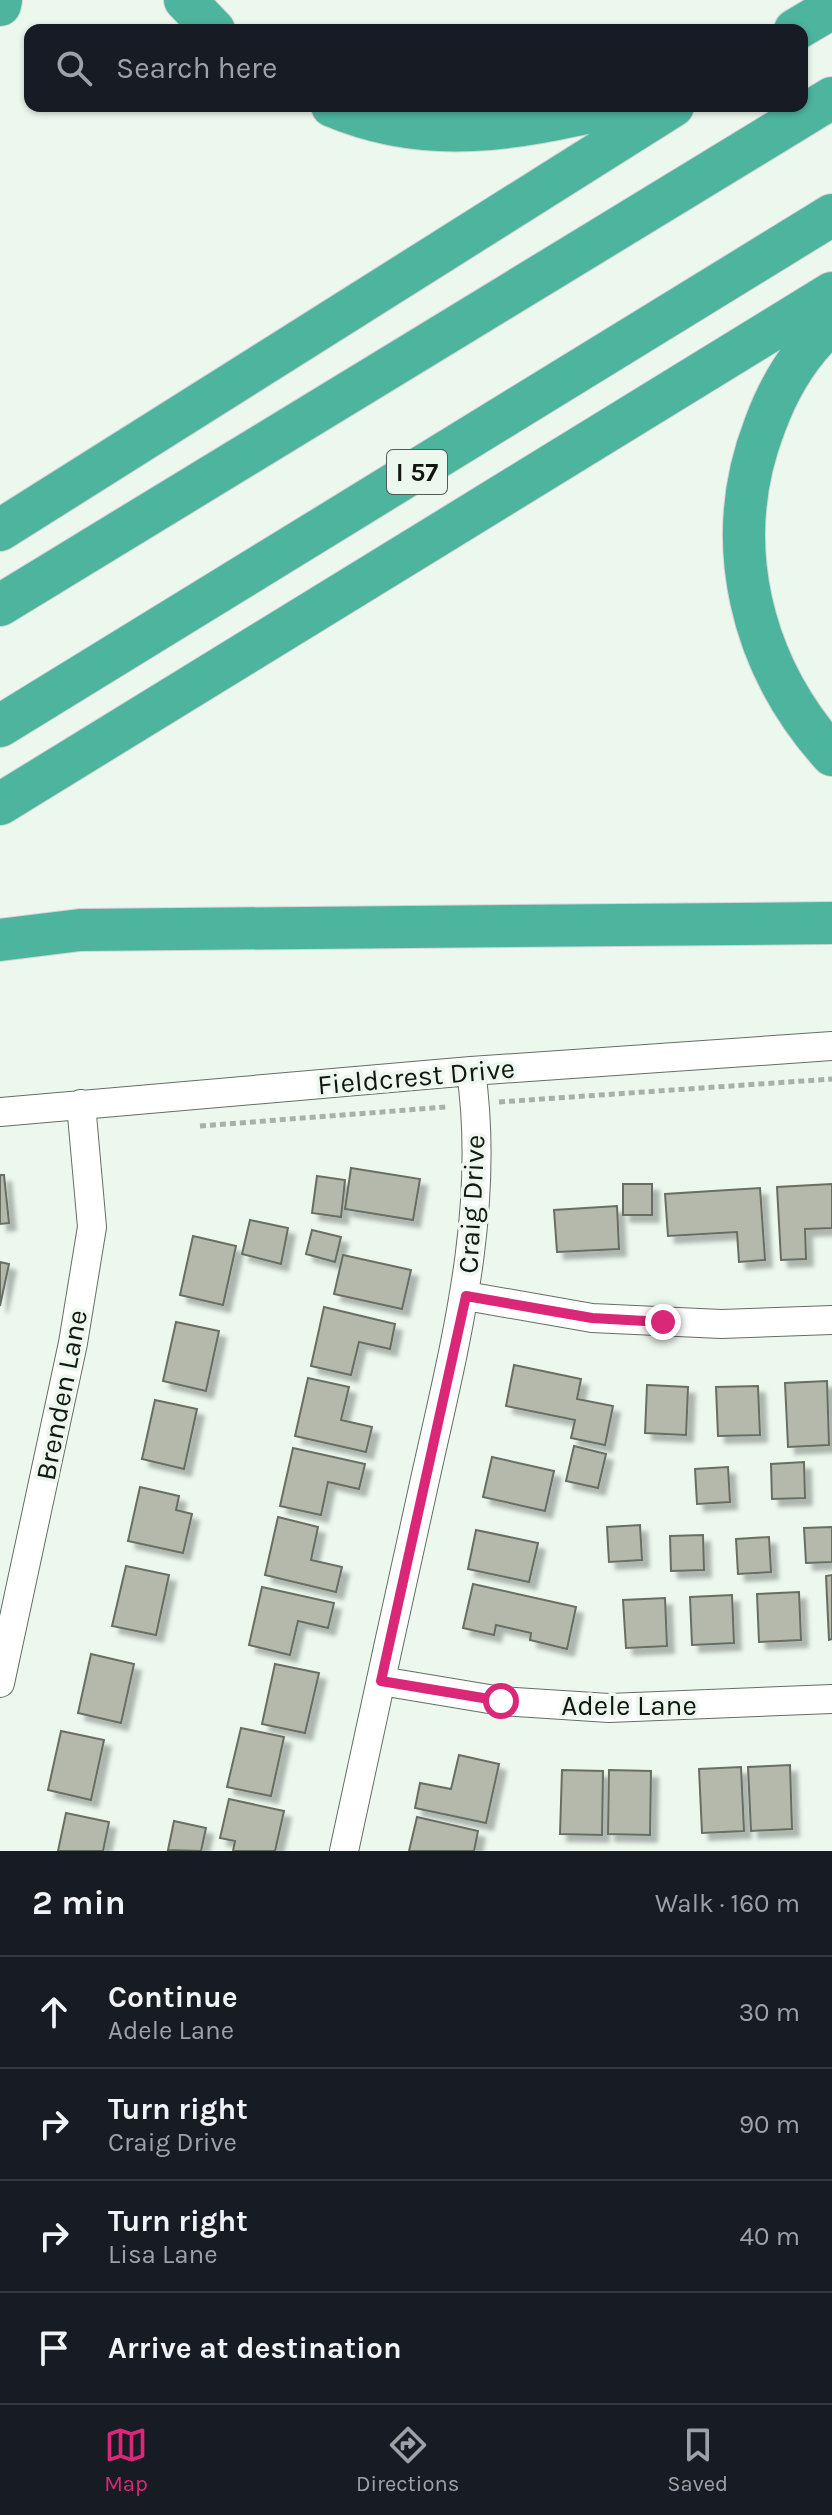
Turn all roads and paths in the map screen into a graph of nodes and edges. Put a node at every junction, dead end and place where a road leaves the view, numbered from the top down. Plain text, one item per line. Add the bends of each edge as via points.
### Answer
1 (185, 0) edge
2 (832, 8) edge
3 (208, 24) edge
4 (805, 24) edge
5 (832, 98) edge
6 (346, 112) edge
7 (591, 112) edge
8 (663, 112) edge
9 (832, 215) edge
10 (832, 293) edge
11 (832, 323) edge
12 (0, 530) edge
13 (0, 605) edge
14 (0, 726) edge
15 (832, 755) edge
16 (0, 804) edge
17 (832, 923) edge
18 (0, 940) edge
19 (832, 1046) edge
20 (471, 1071) junction
21 (832, 1079) edge
22 (81, 1104) junction
23 (476, 1104) junction
24 (0, 1112) edge
25 (196, 1127) dead end
26 (466, 1296) junction
27 (832, 1320) edge
28 (381, 1681) junction
29 (0, 1683) edge
30 (832, 1699) edge
31 (344, 1851) edge

1 - 3 highway
2 - 4 highway
5 - 13 highway
6 - 7 highway via 430,131 511,129
8 - 12 highway
9 - 14 highway, I 57
10 - 16 highway
11 - 15 highway via 774,400 748,483 742,548 751,609 765,652 790,703
17 - 18 highway via 80,930
19 - 20 street, Fieldcrest Drive
20 - 22 street, Fieldcrest Drive
20 - 23 street, Craig Drive
21 - 23 path
22 - 24 street, Fieldcrest Drive
22 - 29 street, Brenden Lane via 92,1227 73,1343
23 - 25 path
23 - 26 street, Craig Drive via 475,1209
26 - 27 street via 592,1318 721,1324
26 - 28 street, Craig Drive
28 - 30 street, Adele Lane via 501,1701 609,1708
28 - 31 street, Craig Drive

